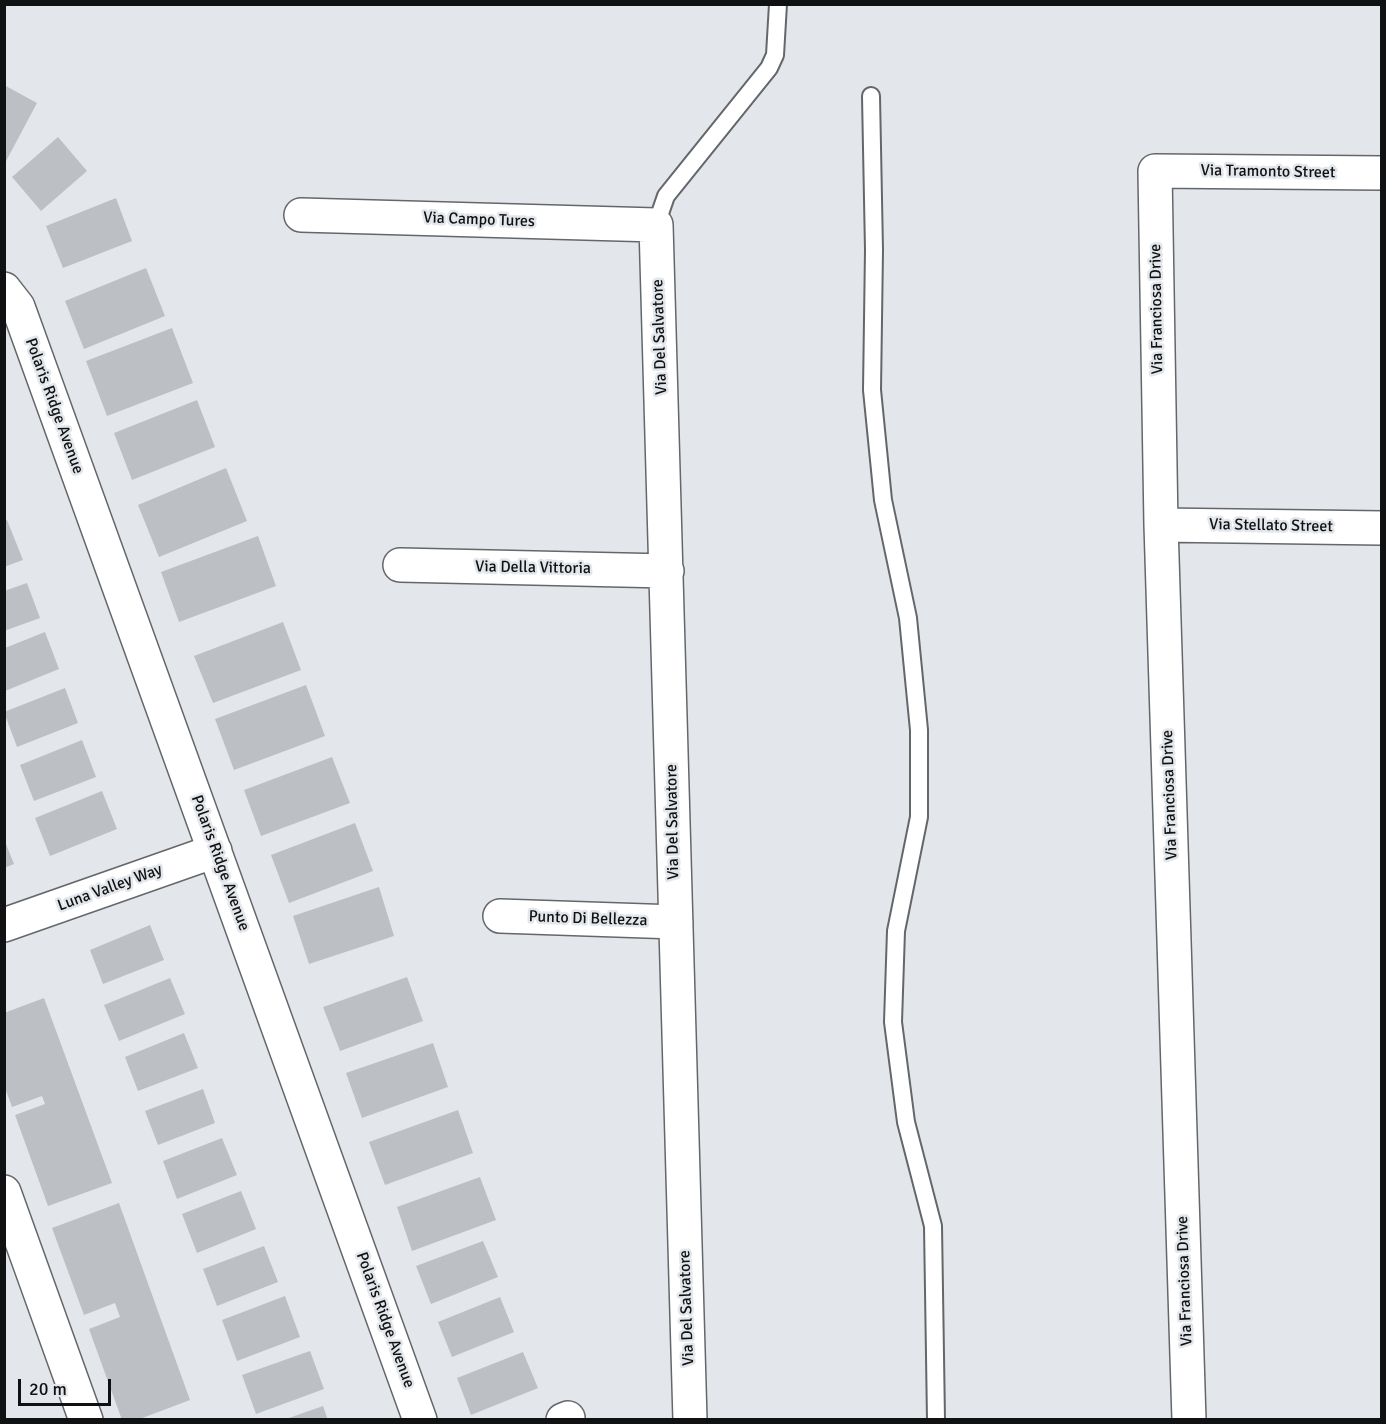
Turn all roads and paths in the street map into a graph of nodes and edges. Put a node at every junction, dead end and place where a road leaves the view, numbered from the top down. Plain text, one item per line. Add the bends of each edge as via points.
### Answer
1 (778, 4) edge
2 (871, 96) dead end
3 (1155, 171) joint
4 (1382, 173) edge
5 (301, 215) dead end
6 (656, 225) junction
7 (11, 298) edge
8 (1161, 525) junction
9 (1382, 528) edge
10 (400, 565) dead end
11 (667, 571) junction
12 (215, 851) junction
13 (500, 916) dead end
14 (676, 922) junction
15 (4, 925) edge
16 (4, 1192) edge
17 (86, 1419) edge
18 (420, 1419) edge
19 (690, 1419) edge
20 (936, 1419) edge
21 (1189, 1419) edge

1 - 6 lane via 775,55 770,68 666,196
2 - 20 lane via 872,390 883,501 908,618 919,730 919,817 896,931 893,1022 906,1122 933,1226
3 - 4 street, Via Tramonto Street
3 - 8 street, Via Franciosa Drive
5 - 6 street, Via Campo Tures
6 - 11 street, Via Del Salvatore
7 - 12 street, Polaris Ridge Avenue
8 - 9 street, Via Stellato Street
8 - 21 street, Via Franciosa Drive
10 - 11 street, Via Della Vittoria
11 - 14 street, Via Del Salvatore
12 - 15 street, Luna Valley Way
12 - 18 street, Polaris Ridge Avenue
13 - 14 street, Punto Di Bellezza
14 - 19 street, Via Del Salvatore
16 - 17 street

